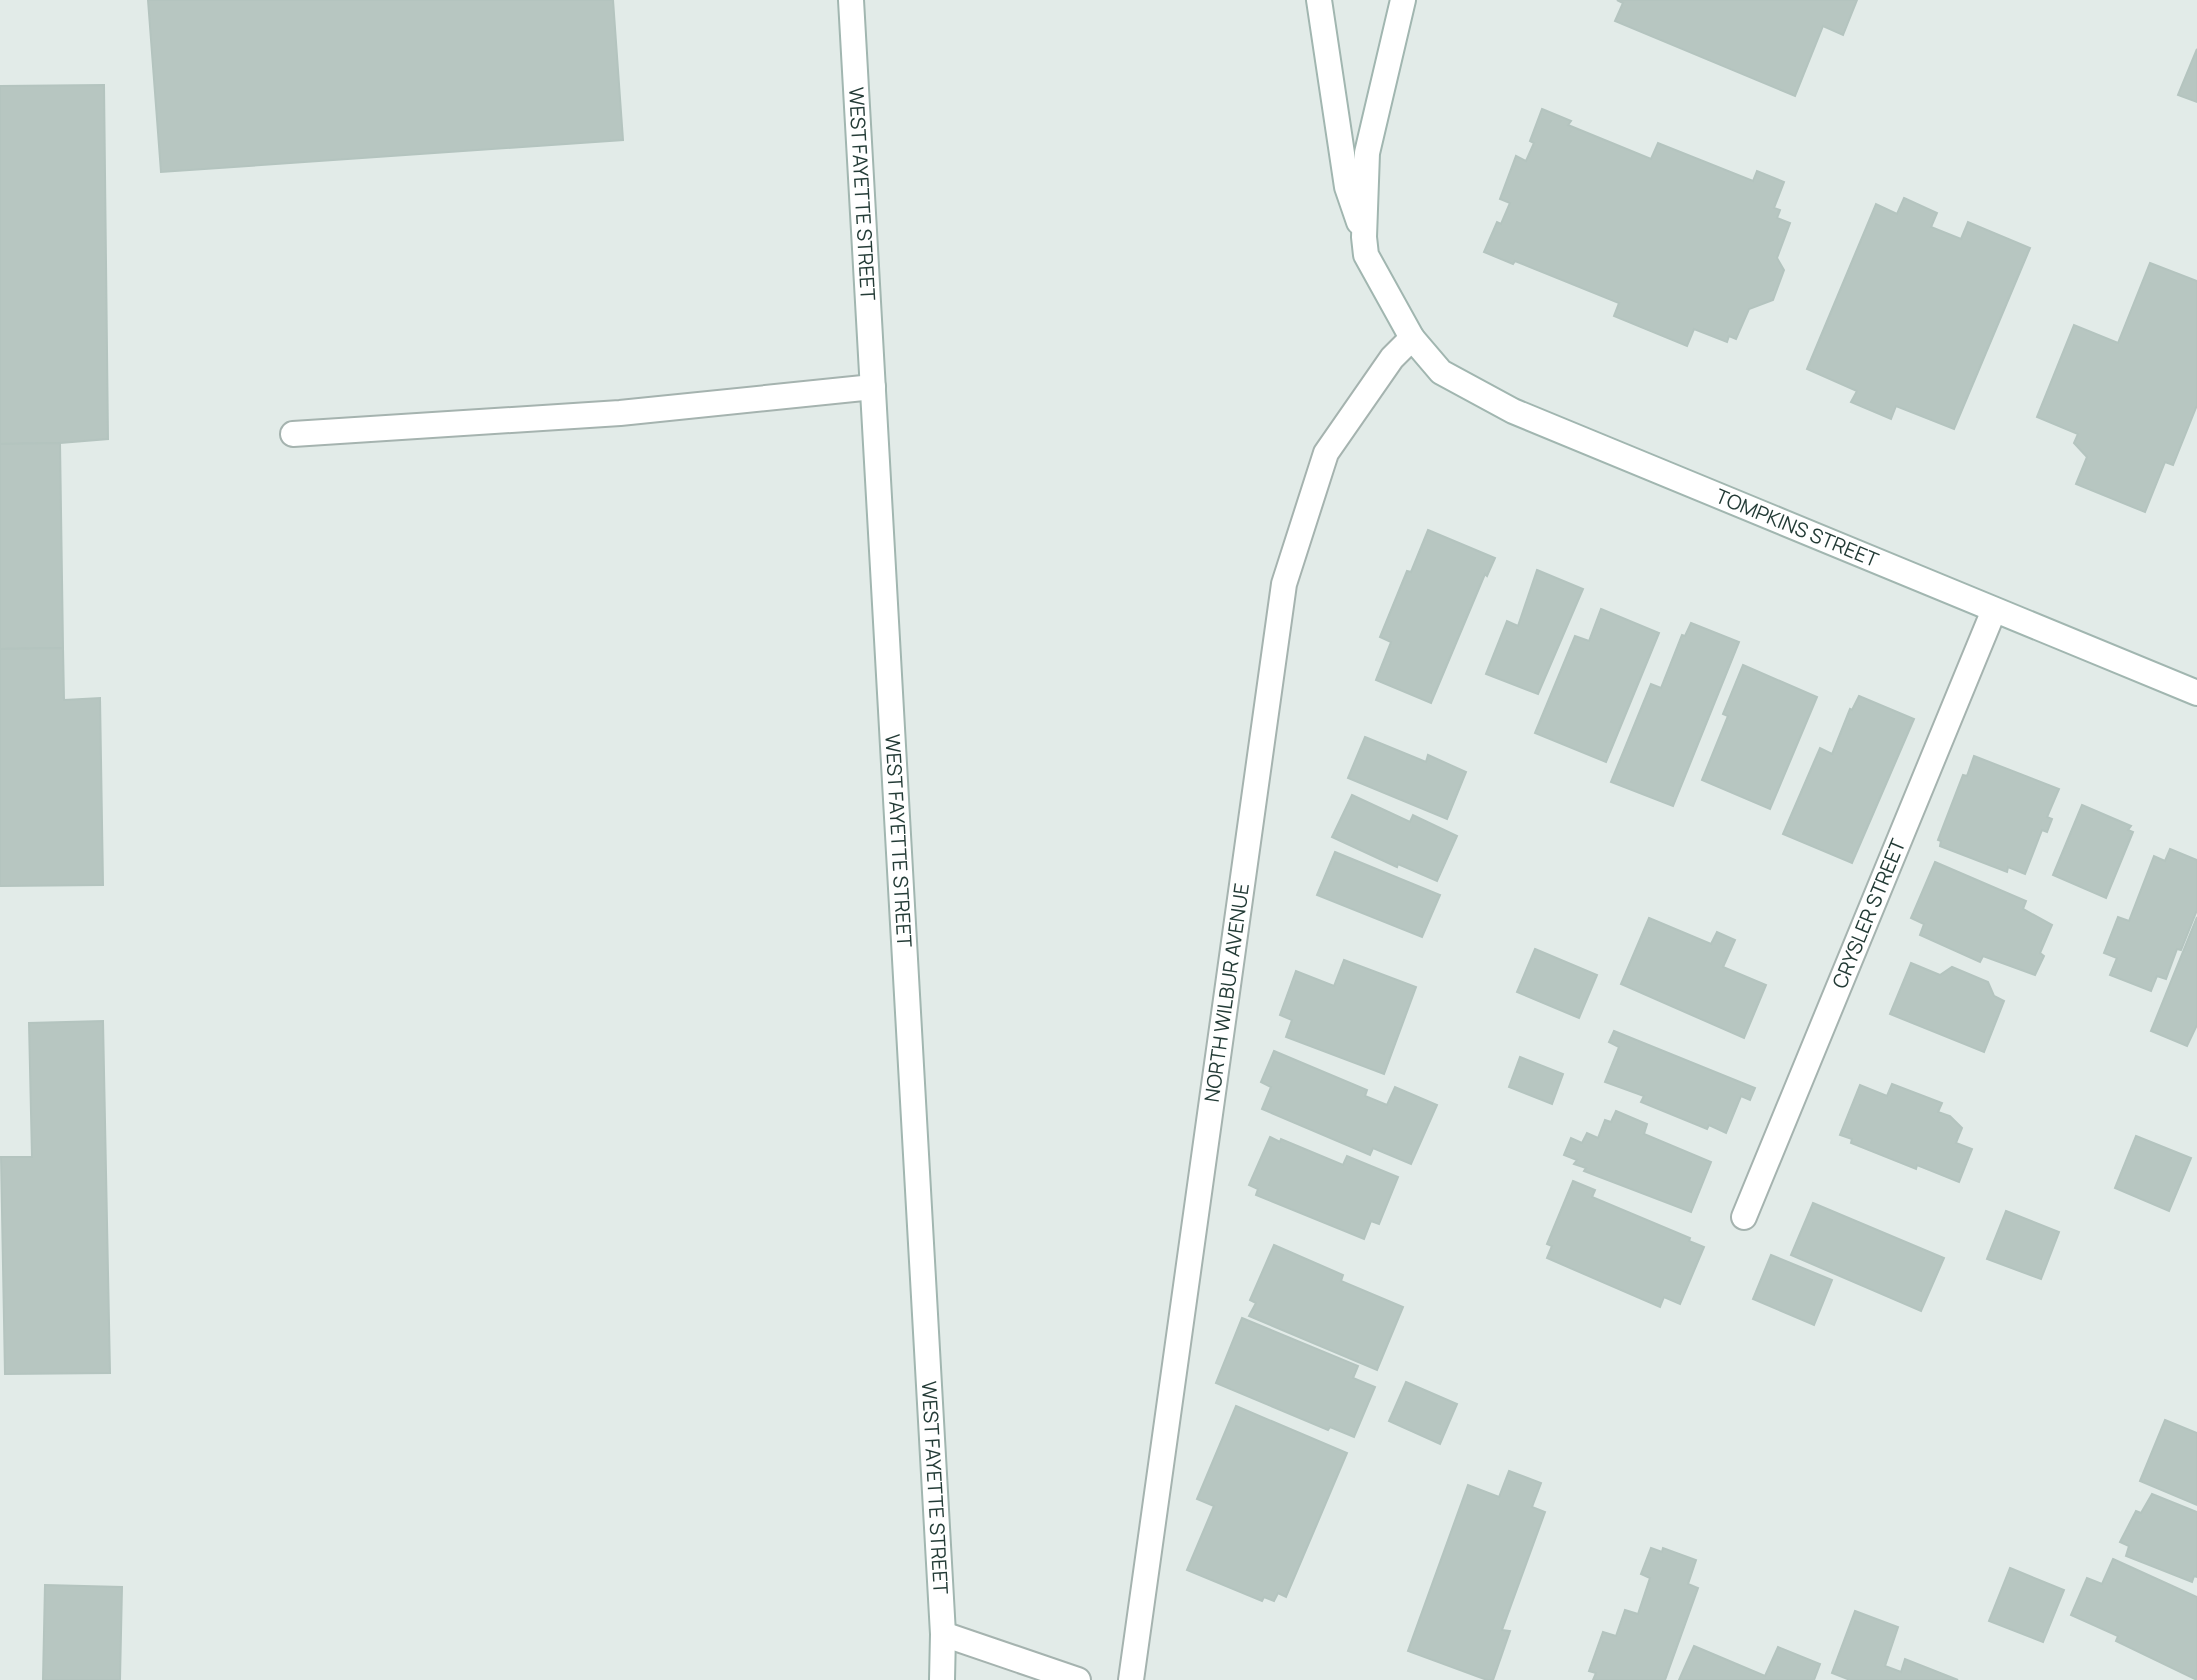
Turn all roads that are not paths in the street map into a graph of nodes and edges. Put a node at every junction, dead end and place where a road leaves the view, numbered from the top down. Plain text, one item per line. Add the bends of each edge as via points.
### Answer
1 (851, 0) edge
2 (1319, 0) edge
3 (1403, 0) edge
4 (1364, 237) junction
5 (1412, 338) junction
6 (873, 387) junction
7 (293, 434) dead end
8 (1994, 610) junction
9 (2197, 693) edge
10 (1744, 1217) dead end
11 (943, 1634) junction
12 (942, 1680) edge
13 (1078, 1680) edge
14 (1131, 1680) edge

1 - 6 street, WEST FAYETTE STREET
2 - 4 street via 1347,187
3 - 4 street via 1367,153
4 - 5 street, TOMPKINS STREET via 1366,255
5 - 8 street, TOMPKINS STREET via 1441,372 1513,411
5 - 14 street, NORTH WILBUR AVENUE via 1392,358 1326,453 1284,584
6 - 7 street via 620,413
6 - 11 street, WEST FAYETTE STREET
8 - 9 street, TOMPKINS STREET
8 - 10 street, CRYSLER STREET
11 - 12 street, WEST FAYETTE STREET
11 - 13 street

